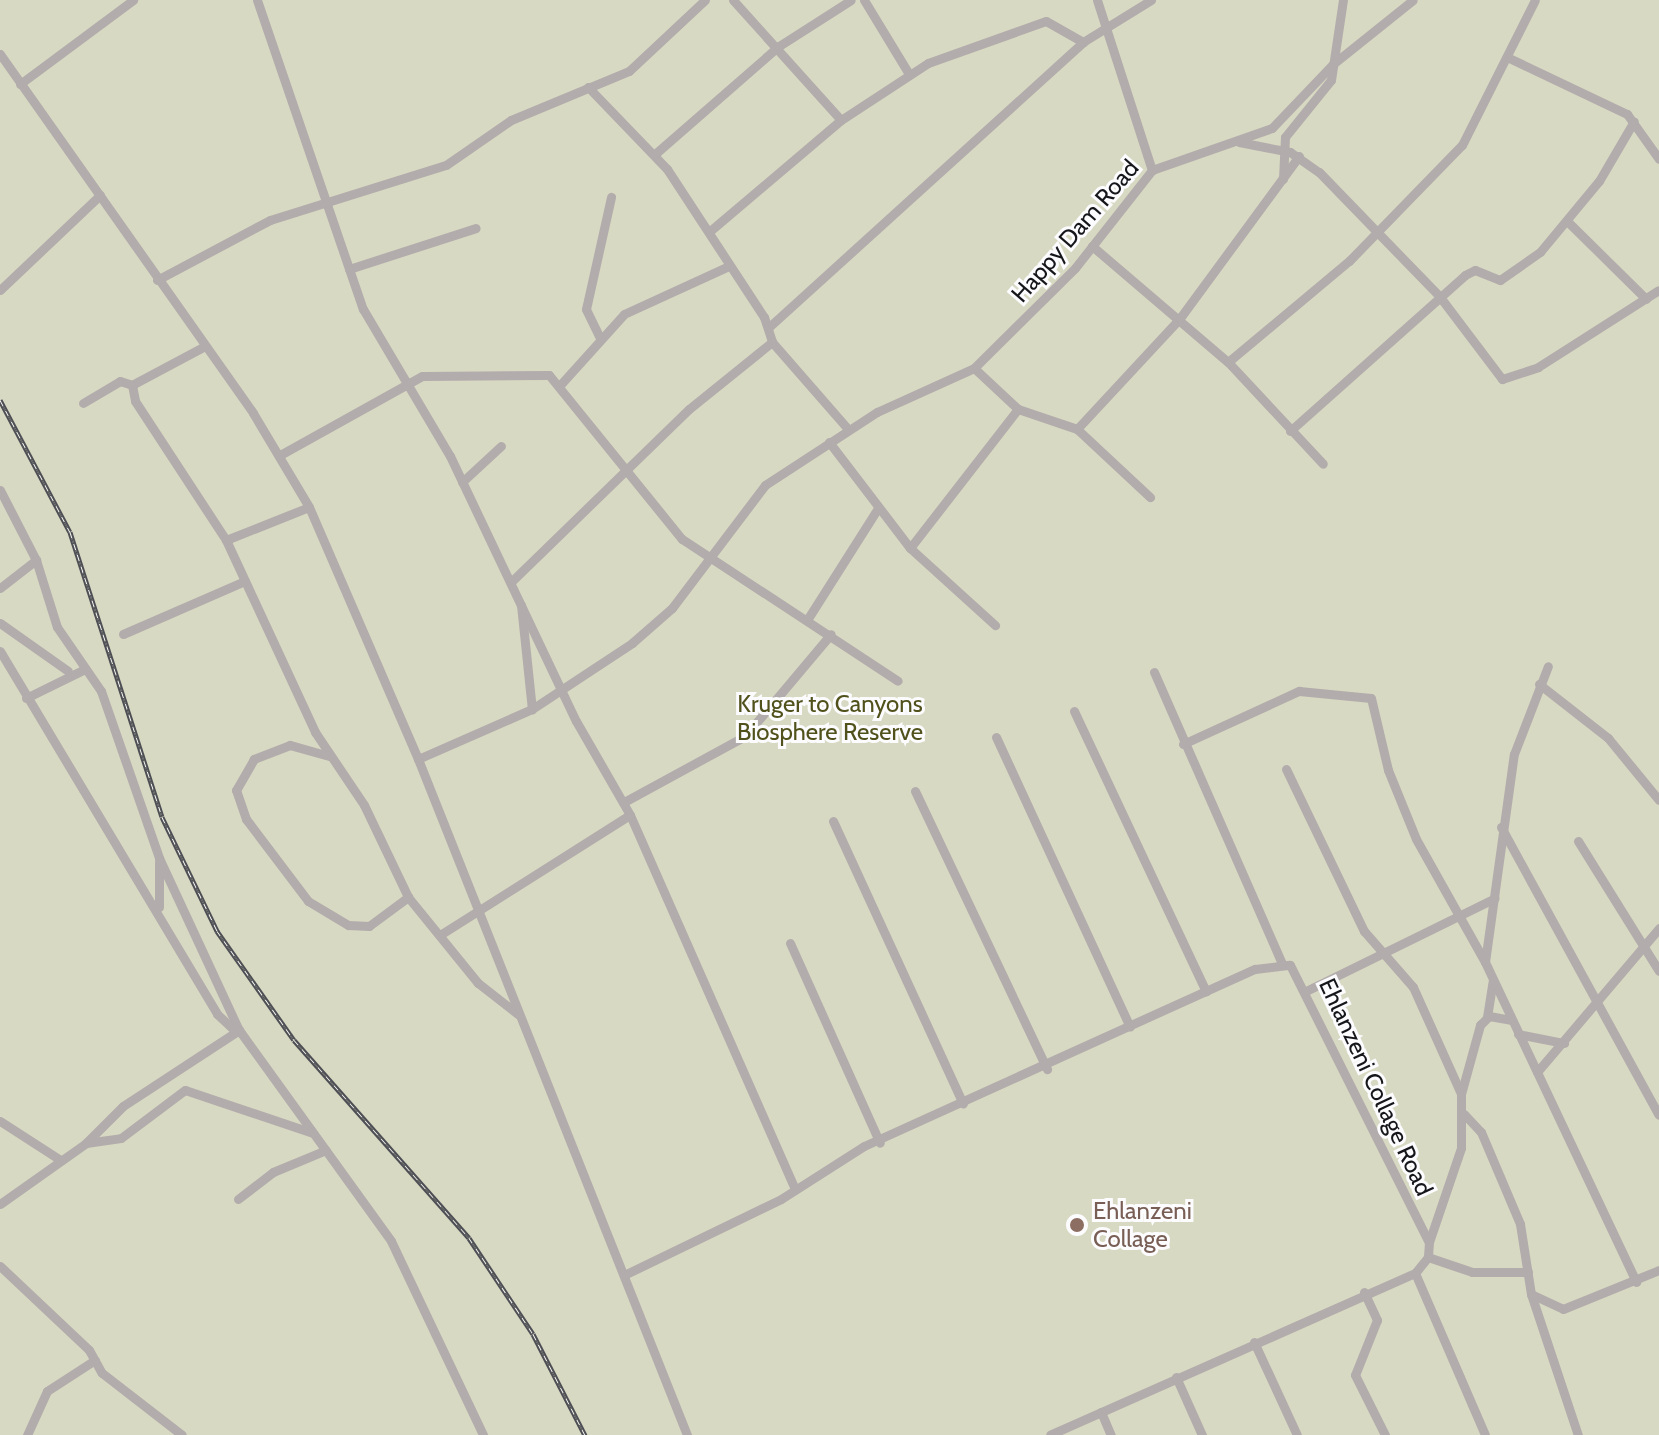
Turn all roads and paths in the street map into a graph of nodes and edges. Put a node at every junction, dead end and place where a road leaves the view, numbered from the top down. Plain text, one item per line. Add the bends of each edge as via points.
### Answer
1 (257, 0) edge
2 (705, 0) edge
3 (733, 0) edge
4 (851, 0) edge
5 (864, 0) edge
6 (1097, 0) edge
7 (1151, 0) edge
8 (1343, 0) edge
9 (1413, 0) edge
10 (1535, 0) edge
11 (134, 1) edge
12 (1103, 29) junction
13 (1083, 42) junction
14 (779, 46) junction
15 (0, 54) edge
16 (1509, 58) junction
17 (1333, 64) junction
18 (909, 74) junction
19 (20, 84) junction
20 (588, 87) junction
21 (841, 120) junction
22 (1634, 121) junction
23 (1236, 141) junction
24 (1284, 151) junction
25 (655, 154) junction
26 (1299, 156) junction
27 (1659, 159) edge
28 (1152, 170) junction
29 (1283, 180) junction
30 (100, 195) junction
31 (611, 197) dead end
32 (328, 201) junction
33 (1567, 221) junction
34 (476, 228) dead end
35 (710, 231) junction
36 (1377, 232) junction
37 (1092, 246) junction
38 (729, 266) junction
39 (349, 269) junction
40 (157, 280) junction
41 (0, 290) edge
42 (1659, 290) edge
43 (1440, 297) junction
44 (1646, 299) junction
45 (1180, 318) junction
46 (769, 327) junction
47 (600, 338) junction
48 (772, 342) junction
49 (205, 346) junction
50 (1228, 362) junction
51 (974, 368) junction
52 (406, 382) junction
53 (561, 384) junction
54 (132, 385) junction
55 (83, 403) dead end
56 (1018, 409) junction
57 (848, 429) junction
58 (1077, 429) junction
59 (1290, 431) junction
60 (829, 442) junction
61 (501, 446) dead end
62 (280, 455) junction
63 (1323, 464) dead end
64 (626, 477) junction
65 (462, 482) junction
66 (0, 490) edge
67 (1150, 497) dead end
68 (309, 507) junction
69 (878, 508) junction
70 (226, 540) junction
71 (910, 548) junction
72 (706, 557) junction
73 (36, 560) junction
74 (513, 580) junction
75 (245, 581) junction
76 (0, 588) edge
77 (521, 599) junction
78 (807, 620) junction
79 (0, 623) edge
80 (995, 625) dead end
81 (123, 634) dead end
82 (831, 634) junction
83 (0, 651) edge
84 (1548, 666) dead end
85 (85, 669) junction
86 (68, 671) junction
87 (1154, 672) dead end
88 (898, 681) dead end
89 (1539, 684) junction
90 (563, 691) junction
91 (26, 698) junction
92 (532, 709) junction
93 (1074, 711) dead end
94 (996, 737) dead end
95 (1183, 744) junction
96 (329, 756) junction
97 (418, 759) junction
98 (1286, 769) dead end
99 (915, 791) dead end
100 (1659, 800) edge
101 (624, 802) junction
102 (630, 815) junction
103 (833, 821) dead end
104 (1501, 827) junction
105 (1578, 841) dead end
106 (159, 858) junction
107 (408, 897) junction
108 (1495, 898) junction
109 (159, 907) junction
110 (477, 912) junction
111 (1458, 915) junction
112 (1659, 928) edge
113 (443, 933) junction
114 (790, 943) dead end
115 (1644, 944) junction
116 (1381, 951) junction
117 (1485, 962) junction
118 (1282, 964) junction
119 (1659, 971) edge
120 (1493, 979) junction
121 (1308, 990) junction
122 (1206, 992) junction
123 (1599, 1001) junction
124 (520, 1016) junction
125 (1487, 1017) junction
126 (1511, 1020) junction
127 (1130, 1027) junction
128 (238, 1031) junction
129 (1518, 1034) junction
130 (1564, 1043) junction
131 (1047, 1069) junction
132 (1537, 1072) junction
133 (160, 1080) junction
134 (185, 1090) junction
135 (1461, 1094) junction
136 (963, 1104) junction
137 (1464, 1114) junction
138 (1659, 1115) edge
139 (0, 1121) edge
140 (315, 1133) junction
141 (86, 1143) junction
142 (880, 1143) junction
143 (326, 1150) junction
144 (59, 1159) junction
145 (795, 1189) junction
146 (238, 1199) dead end
147 (0, 1204) edge
148 (1429, 1242) junction
149 (1428, 1257) junction
150 (0, 1266) edge
151 (1659, 1270) edge
152 (1528, 1272) junction
153 (1415, 1273) junction
154 (624, 1275) junction
155 (1636, 1282) junction
156 (1364, 1292) junction
157 (1531, 1294) junction
158 (1254, 1342) junction
159 (95, 1360) junction
160 (1176, 1377) junction
161 (1101, 1412) junction
162 (27, 1435) edge
163 (182, 1435) edge
164 (483, 1435) edge
165 (687, 1435) edge
166 (1050, 1435) edge
167 (1111, 1435) edge
168 (1202, 1435) edge
169 (1297, 1435) edge
170 (1385, 1435) edge
171 (1485, 1435) edge
172 (1578, 1435) edge

1 - 32 street
2 - 20 street via 629,71
3 - 14 street
4 - 14 street
5 - 18 street
6 - 12 street
7 - 12 street
8 - 17 street
9 - 17 street, Happy Dam Road
10 - 16 street
11 - 19 street
12 - 13 street
12 - 28 street
13 - 18 street via 1046,21 976,40
13 - 46 street
14 - 21 street
14 - 25 street
15 - 19 street
16 - 22 street
16 - 36 street via 1462,145
17 - 23 street, Happy Dam Road via 1287,117
17 - 24 street via 1329,84 1288,132
18 - 21 street
19 - 30 street
20 - 25 street
20 - 32 street via 511,120 446,165
21 - 35 street
22 - 27 street
22 - 33 street
23 - 24 street
23 - 28 street, Happy Dam Road
24 - 26 street
24 - 29 street
25 - 35 street
26 - 29 street
26 - 36 street
28 - 37 street, Happy Dam Road
29 - 45 street
30 - 40 street
30 - 41 street
31 - 47 street via 586,309
32 - 39 street
32 - 40 street via 270,220
33 - 43 street via 1505,278 1475,270
33 - 44 street
34 - 39 street
35 - 38 street
36 - 43 street
36 - 50 street
37 - 45 street
37 - 51 street, Happy Dam Road
38 - 46 street
38 - 47 street via 636,306
39 - 52 street via 377,338
40 - 49 street
42 - 44 street
43 - 44 street via 1489,367 1508,380
43 - 59 street
45 - 50 street
45 - 58 street
46 - 48 street
47 - 53 street
48 - 57 street
48 - 64 street via 689,409
49 - 54 street
49 - 62 street
50 - 59 street
51 - 56 street
51 - 57 street, Happy Dam Road
52 - 53 street via 457,370 542,373
52 - 62 street via 337,429
52 - 65 street
53 - 64 street
54 - 55 street via 120,381
54 - 70 street via 139,410
56 - 58 street
56 - 71 street
57 - 60 street, Happy Dam Road
58 - 67 street
59 - 63 street
60 - 69 street
60 - 72 street, Happy Dam Road via 747,502
61 - 65 street
62 - 68 street
64 - 72 street
64 - 74 street
65 - 74 street
66 - 73 street
68 - 70 street
68 - 97 street
69 - 71 street
69 - 78 street
70 - 75 street
71 - 80 street
72 - 78 street
72 - 90 street, Happy Dam Road via 655,626
73 - 76 street
73 - 85 street via 57,627
74 - 77 street
75 - 81 street
75 - 96 street
77 - 90 street
77 - 92 street
78 - 82 street
79 - 86 street
82 - 88 street
82 - 101 street via 745,736
83 - 91 street
84 - 89 street
85 - 86 street
85 - 106 street via 108,707
86 - 91 street
87 - 95 street
89 - 100 street via 1608,738
89 - 104 street via 1517,738
90 - 92 street, Happy Dam Road
90 - 101 street
91 - 109 street
92 - 97 street, Happy Dam Road
93 - 122 street
94 - 127 street
95 - 111 street via 1299,691 1371,698 1396,792
95 - 118 street
96 - 107 street via 364,805
96 - 107 street via 290,745 254,759 236,790 246,819 308,901 348,925 369,926
97 - 110 street
98 - 116 street via 1364,931
99 - 131 street
101 - 102 street
102 - 110 street
102 - 145 street
103 - 136 street
104 - 108 street
104 - 123 street
105 - 115 street
106 - 109 street
106 - 128 street
107 - 113 street
108 - 111 street
108 - 117 street
109 - 128 street via 217,1014
110 - 113 street
110 - 124 street
111 - 116 street
111 - 117 street
112 - 115 street
113 - 124 street via 478,983
114 - 142 street
115 - 119 street
115 - 123 street
116 - 121 street
116 - 135 street via 1413,987
117 - 120 street
118 - 121 street, Ehlanzeni Collage Road via 1297,971
118 - 122 street
120 - 125 street
120 - 126 street
121 - 148 street, Ehlanzeni Collage Road
122 - 127 street
123 - 130 street
123 - 138 street
124 - 154 street
125 - 126 street
125 - 135 street via 1471,1043
126 - 129 street
127 - 131 street
128 - 133 street
128 - 140 street
129 - 130 street
129 - 132 street
130 - 132 street
131 - 136 street
132 - 155 street
133 - 134 street
133 - 141 street
134 - 140 street
134 - 141 street via 121,1138
135 - 137 street
136 - 142 street
137 - 148 street via 1444,1212
137 - 152 street via 1477,1124 1513,1204
139 - 144 street
140 - 143 street
141 - 144 street
142 - 145 street
143 - 146 street via 273,1172
143 - 164 street via 408,1272
144 - 147 street
145 - 154 street
148 - 149 street, Ehlanzeni Collage Road
149 - 152 street via 1472,1272
149 - 153 street
150 - 159 street
151 - 155 street
152 - 157 street
153 - 156 street
153 - 171 street
154 - 165 street
155 - 157 street via 1563,1309
156 - 158 street
156 - 170 street via 1377,1320 1355,1375
157 - 172 street
158 - 160 street
158 - 169 street
159 - 162 street via 47,1391
159 - 163 street via 104,1376
160 - 161 street
160 - 168 street
161 - 166 street
161 - 167 street

